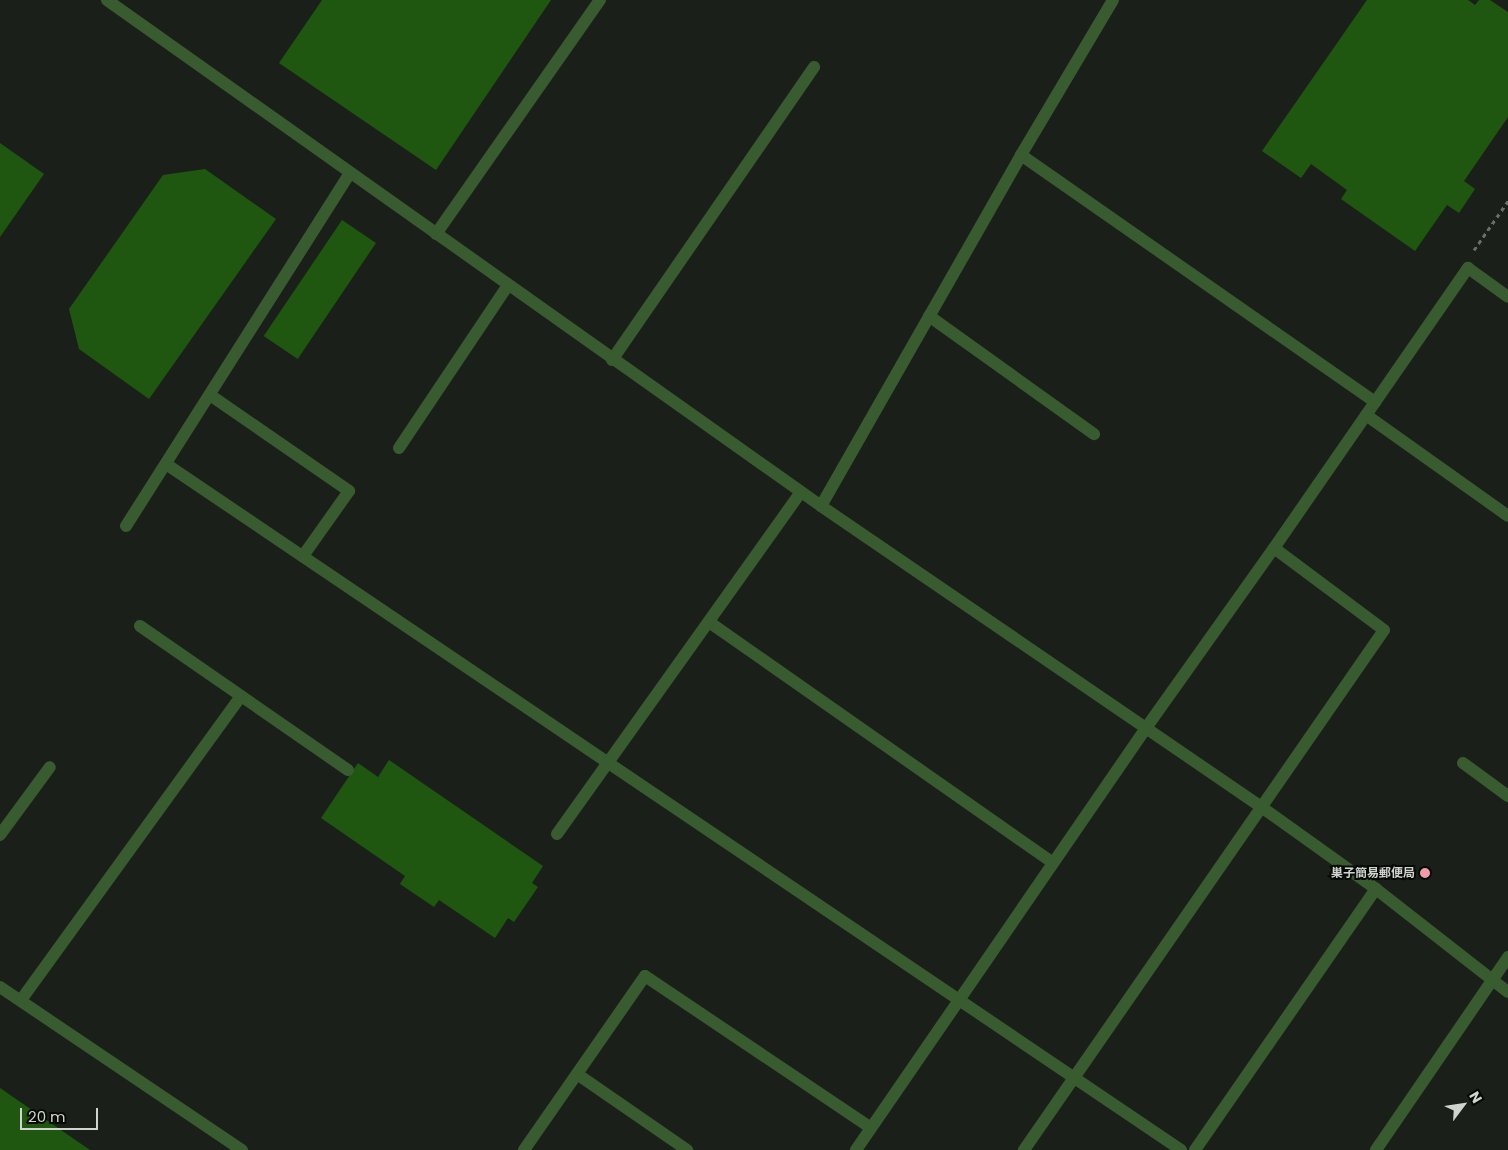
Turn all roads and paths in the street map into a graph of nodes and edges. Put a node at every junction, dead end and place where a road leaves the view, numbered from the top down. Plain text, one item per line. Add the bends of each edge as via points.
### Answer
1 (107, 0) edge
2 (600, 0) edge
3 (1112, 0) edge
4 (814, 67) dead end
5 (1021, 155) junction
6 (350, 174) junction
7 (1508, 201) edge
8 (436, 234) junction
9 (1468, 268) junction
10 (508, 285) junction
11 (1508, 296) edge
12 (929, 316) junction
13 (612, 360) junction
14 (210, 395) junction
15 (1374, 402) junction
16 (1366, 415) junction
17 (1094, 434) dead end
18 (399, 448) dead end
19 (166, 464) junction
20 (801, 492) junction
21 (820, 506) junction
22 (1508, 516) edge
23 (126, 526) dead end
24 (1274, 548) junction
25 (303, 556) junction
26 (709, 622) junction
27 (140, 626) dead end
28 (241, 696) junction
29 (1146, 728) junction
30 (610, 762) junction
31 (1463, 763) dead end
32 (50, 767) dead end
33 (348, 770) dead end
34 (1508, 796) edge
35 (1260, 806) junction
36 (557, 834) dead end
37 (0, 835) edge
38 (1053, 863) junction
39 (1376, 889) junction
40 (1508, 957) edge
41 (1492, 981) junction
42 (0, 987) edge
43 (1508, 992) edge
44 (959, 999) junction
45 (21, 1000) junction
46 (577, 1074) junction
47 (1073, 1077) junction
48 (871, 1128) junction
49 (242, 1150) edge
50 (524, 1150) edge
51 (687, 1150) edge
52 (856, 1150) edge
53 (1024, 1150) edge
54 (1181, 1150) edge
55 (1195, 1150) edge
56 (1376, 1150) edge

1 - 6 street
2 - 8 street
3 - 5 street
4 - 13 street
5 - 12 street
5 - 15 street
6 - 8 street
6 - 14 street
7 - 9 path via 1470,255
8 - 10 street
9 - 11 street
9 - 15 street
10 - 13 street
10 - 18 street
12 - 17 street
12 - 21 street
13 - 20 street
14 - 19 street
14 - 25 street via 349,491
15 - 16 street
16 - 22 street
16 - 24 street
19 - 23 street
19 - 25 street
20 - 21 street
20 - 26 street
21 - 29 street
24 - 29 street
24 - 35 street via 1384,630
25 - 30 street
26 - 30 street
26 - 38 street
27 - 28 street
28 - 33 street
28 - 45 street
29 - 35 street
29 - 38 street
30 - 36 street
30 - 44 street
31 - 34 street
32 - 37 street
35 - 39 street
35 - 47 street
38 - 44 street
39 - 41 street
39 - 55 street
40 - 41 street
41 - 43 street
41 - 56 street
42 - 45 street
44 - 47 street
44 - 48 street
45 - 49 street
46 - 48 street via 644,976
46 - 50 street
46 - 51 street
47 - 53 street
47 - 54 street
48 - 52 street

